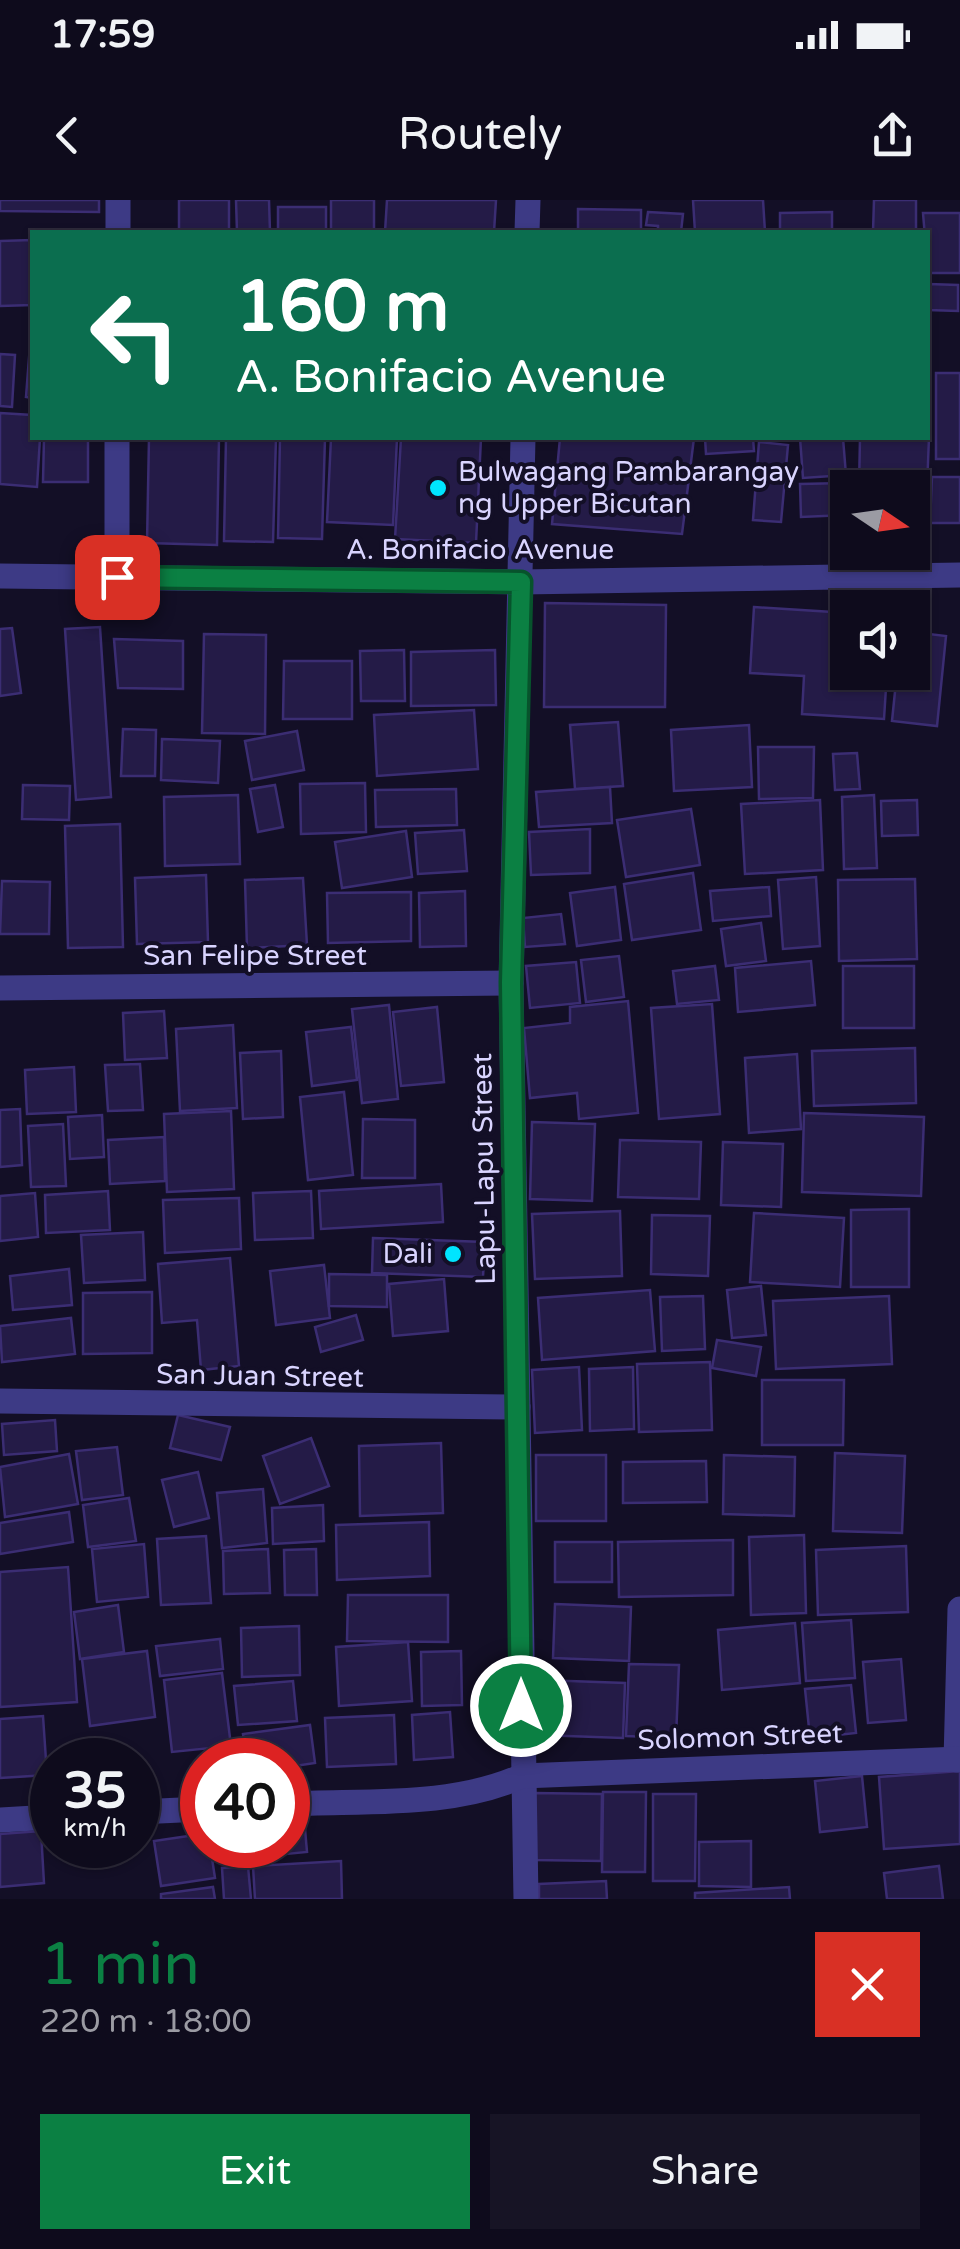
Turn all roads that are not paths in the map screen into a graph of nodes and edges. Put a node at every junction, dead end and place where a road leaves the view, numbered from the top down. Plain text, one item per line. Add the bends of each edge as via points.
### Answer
1 (118, 200) edge
2 (528, 200) edge
3 (118, 230) edge
4 (527, 230) edge
5 (117, 440) edge
6 (524, 440) edge
7 (960, 575) edge
8 (0, 576) edge
9 (117, 577) junction
10 (521, 582) junction
11 (511, 983) junction
12 (0, 988) edge
13 (0, 1401) edge
14 (518, 1407) junction
15 (960, 1609) edge
16 (958, 1760) edge
17 (522, 1776) junction
18 (310, 1803) edge
19 (30, 1818) edge
20 (0, 1820) edge
21 (526, 1899) edge

1 - 3 street
2 - 4 street
5 - 9 street
6 - 10 street, Lapu-Lapu Street
7 - 10 street, A. Bonifacio Avenue
8 - 9 street, A. Bonifacio Avenue
9 - 10 street, A. Bonifacio Avenue
10 - 11 street, Lapu-Lapu Street
11 - 12 street, San Felipe Street
11 - 14 street, Lapu-Lapu Street
13 - 14 street, San Juan Street
14 - 17 street, Lapu-Lapu Street
15 - 16 street
16 - 17 street, Solomon Street
17 - 18 street, Solomon Street via 451,1796
17 - 21 street, Lapu-Lapu Street
19 - 20 street

